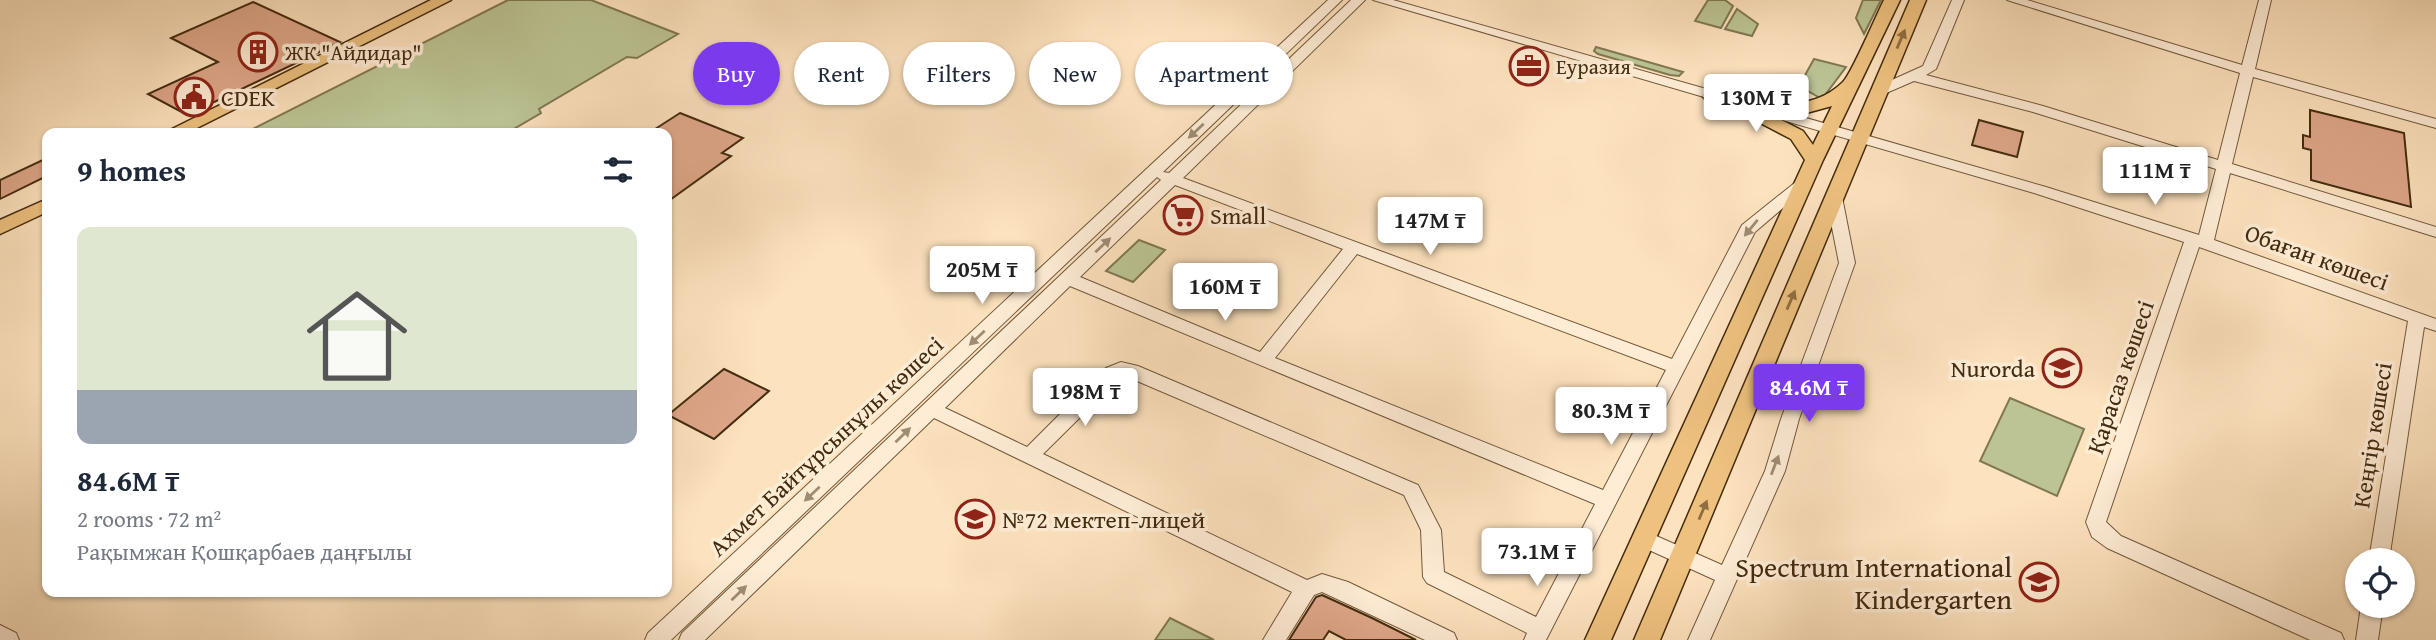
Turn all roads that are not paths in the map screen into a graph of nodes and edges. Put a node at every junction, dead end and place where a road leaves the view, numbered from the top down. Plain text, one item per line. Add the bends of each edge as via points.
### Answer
1 (443, 0) edge
2 (459, 0) edge
3 (1315, 0) edge
4 (1336, 0) edge
5 (1359, 0) edge
6 (1379, 0) edge
7 (1892, 0) edge
8 (1918, 0) edge
9 (1958, 0) edge
10 (2013, 0) edge
11 (2264, 0) edge
12 (1289, 42) edge
13 (1292, 42) edge
14 (1859, 71) junction
15 (2247, 71) junction
16 (1912, 76) junction
17 (1879, 91) junction
18 (1711, 95) junction
19 (1225, 105) edge
20 (2436, 124) edge
21 (183, 128) edge
22 (201, 128) edge
23 (1828, 128) junction
24 (1860, 137) junction
25 (1814, 160) junction
26 (2223, 168) junction
27 (1153, 172) junction
28 (1172, 179) junction
29 (1803, 184) junction
30 (1834, 197) junction
31 (42, 198) edge
32 (42, 207) edge
33 (0, 219) edge
34 (0, 228) edge
35 (2436, 232) edge
36 (2199, 241) junction
37 (1352, 249) junction
38 (1068, 278) junction
39 (2417, 318) junction
40 (2436, 325) edge
41 (1263, 360) junction
42 (1675, 367) junction
43 (931, 409) junction
44 (1030, 456) junction
45 (1607, 500) junction
46 (1645, 539) junction
47 (2381, 548) edge
48 (1683, 556) junction
49 (1727, 576) junction
50 (1306, 589) junction
51 (2370, 618) edge
52 (0, 634) edge
53 (1537, 635) edge
54 (8, 640) edge
55 (656, 640) edge
56 (690, 640) edge
57 (1274, 640) edge
58 (1446, 640) edge
59 (1598, 640) edge
60 (1647, 640) edge
61 (1699, 640) edge
62 (2333, 640) edge
63 (2367, 640) edge

1 - 21 main road
2 - 22 main road
3 - 12 street via 1312,15
4 - 13 street, Ахмет Байтұрсынұлы көшесі
5 - 28 street, Ахмет Байтұрсынұлы көшесі
6 - 18 street, Обаған көшесі
7 - 14 main road
17 -> 8 main road
9 - 16 street via 1929,69
10 - 15 street
11 - 15 street, Қарасаз көшесі
14 - 18 main road via 1834,99 1817,108 1776,108
14 - 23 main road
15 - 20 street
15 - 26 street, Қарасаз көшесі
16 - 17 street
16 - 26 street via 2038,109
17 - 24 main road
18 - 23 street, Обаған көшесі
18 - 25 main road via 1786,127 1805,143
19 -> 27 street, Ахмет Байтұрсынұлы көшесі
23 - 24 street, Обаған көшесі
23 - 25 main road
24 - 30 main road
24 - 36 street, Обаған көшесі
25 - 29 main road
26 - 35 street
26 - 36 street, Қарасаз көшесі
27 - 28 street
27 -> 55 street, Ахмет Байтұрсынұлы көшесі
28 - 37 street
38 -> 28 street, Ахмет Байтұрсынұлы көшесі
29 -> 42 street via 1748,229
29 - 46 main road
48 -> 30 main road
49 -> 30 street via 1775,471 1847,263
31 - 33 main road
32 - 34 main road
36 - 39 street, Обаған көшесі
36 - 62 street, Қарасаз көшесі via 2096,522 2099,531 2114,542
37 - 41 street
37 - 42 street
38 - 41 street
38 - 43 street, Ахмет Байтұрсынұлы көшесі
39 - 40 street, Обаған көшесі
39 - 47 street, Кеңгір көшесі
41 - 45 street
42 - 45 street
43 - 44 street
56 -> 43 street, Ахмет Байтұрсынұлы көшесі
44 - 50 street
44 - 53 street via 1112,373 1121,368 1132,370 1410,490 1431,530 1434,577
45 - 53 street
46 - 48 street
46 - 59 main road
48 - 49 street
48 - 60 main road
49 - 61 street
50 - 57 street
50 - 58 street via 1322,583 1340,588
51 - 63 street
52 - 54 street

